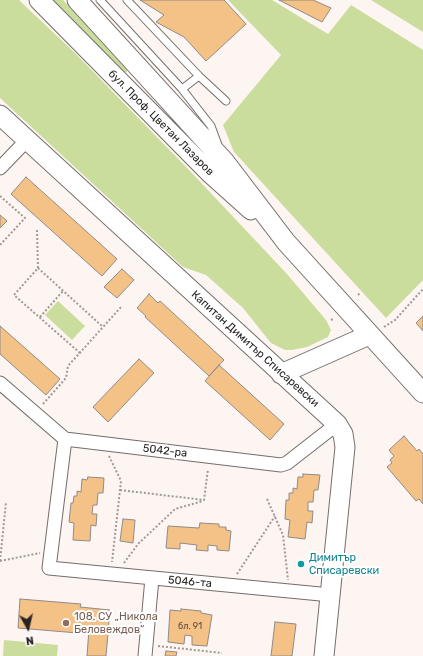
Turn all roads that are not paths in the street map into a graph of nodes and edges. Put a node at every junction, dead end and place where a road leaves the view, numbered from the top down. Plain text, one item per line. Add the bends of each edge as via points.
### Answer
1 (39, 0) edge
2 (77, 0) edge
3 (100, 0) edge
4 (127, 0) edge
5 (199, 76) junction
6 (182, 89) junction
7 (226, 101) dead end
8 (0, 115) edge
9 (27, 140) junction
10 (225, 162) junction
11 (0, 168) edge
12 (286, 242) junction
13 (369, 335) junction
14 (281, 374) junction
15 (0, 383) edge
16 (423, 393) edge
17 (337, 424) junction
18 (65, 439) junction
19 (152, 578) junction
20 (331, 595) junction
21 (145, 650) edge
22 (324, 656) edge

1 - 12 main road, бул. Проф. Цветан Лазаров via 211,174
2 - 10 main road, бул. Проф. Цветан Лазаров
3 - 6 lane
4 - 5 lane
5 - 6 lane
5 - 7 lane
6 - 10 lane via 211,126
8 - 9 main road, Капитан Димитър Списаревски
9 - 11 street
9 - 14 main road, Капитан Димитър Списаревски
10 - 12 main road, бул. Проф. Цветан Лазаров
12 - 13 main road, бул. Проф. Цветан Лазаров
13 - 14 main road
13 - 16 main road, бул. Проф. Цветан Лазаров
14 - 17 main road, Капитан Димитър Списаревски
15 - 18 street
17 - 18 street, 5042-ра via 281,465
17 - 20 main road, Капитан Димитър Списаревски via 343,434 345,447
18 - 19 street, 5046-та via 49,568
19 - 20 street, 5046-та
19 - 21 street
20 - 22 main road, Капитан Димитър Списаревски

